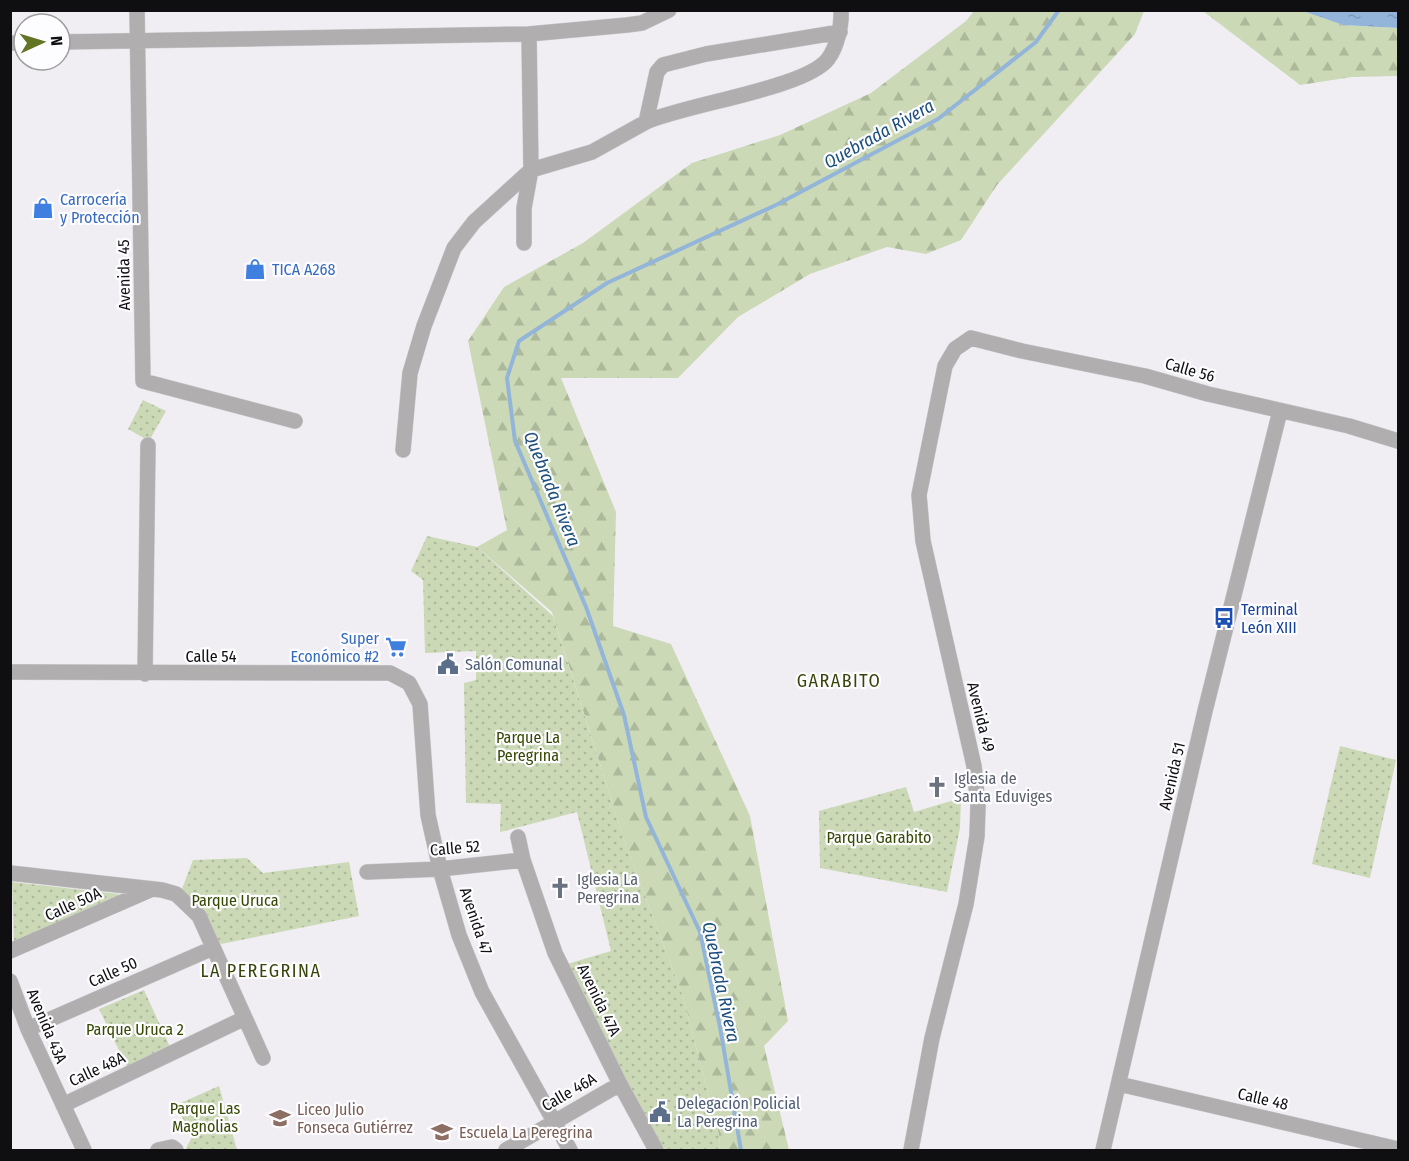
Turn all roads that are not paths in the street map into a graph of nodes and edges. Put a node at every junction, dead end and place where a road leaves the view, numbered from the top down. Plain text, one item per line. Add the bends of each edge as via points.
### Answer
1 (137, 10) edge
2 (841, 10) edge
3 (660, 13) edge
4 (840, 32) junction
5 (529, 34) junction
6 (138, 41) junction
7 (72, 42) edge
8 (646, 122) junction
9 (531, 170) junction
10 (524, 243) dead end
11 (971, 338) joint
12 (1280, 411) junction
13 (295, 421) dead end
14 (1398, 441) edge
15 (148, 445) dead end
16 (403, 450) dead end
17 (10, 672) edge
18 (145, 674) junction
19 (409, 683) joint
20 (518, 837) dead end
21 (523, 860) junction
22 (440, 868) junction
23 (367, 872) dead end
24 (10, 873) edge
25 (150, 890) junction
26 (213, 948) junction
27 (10, 951) edge
28 (10, 981) edge
29 (245, 1018) junction
30 (28, 1029) junction
31 (263, 1058) dead end
32 (620, 1084) junction
33 (1119, 1084) junction
34 (63, 1105) junction
35 (554, 1122) junction
36 (1398, 1149) edge
37 (84, 1150) edge
38 (158, 1150) edge
39 (176, 1150) edge
40 (507, 1150) edge
41 (570, 1150) edge
42 (656, 1150) edge
43 (911, 1150) edge
44 (1103, 1150) edge

1 - 6 street, Avenida 45
2 - 4 street
3 - 5 street via 627,26
4 - 8 street via 828,59 798,80 670,111
4 - 8 street via 663,65 657,72
5 - 6 street
5 - 9 street
6 - 7 street
6 - 13 street, Avenida 45 via 143,381
8 - 9 street via 592,152
9 - 10 street via 524,207
9 - 16 street via 474,222 454,248 410,374
11 - 12 street, Calle 56 via 1145,376
11 - 43 street, Avenida 49 via 955,349 945,366 919,495 923,541 974,766 977,836 966,904 932,1038
12 - 14 street, Calle 56
12 - 33 street, Avenida 51 via 1204,711
15 - 18 street
17 - 18 street, Calle 54
18 - 19 street, Calle 54 via 390,674
19 - 22 street, Avenida 47 via 420,704 428,815
20 - 21 street
21 - 22 street, Calle 52
21 - 32 street, Avenida 47A via 555,953
22 - 23 street, Calle 52
22 - 35 street, Avenida 47 via 459,935 482,992
24 - 25 street
25 - 26 street via 176,894 188,905 199,916
25 - 27 street, Calle 50A
26 - 29 street
26 - 30 street, Calle 50
28 - 30 street, Avenida 43A
29 - 31 street
29 - 34 street, Calle 48A
30 - 34 street, Avenida 43A
32 - 35 street, Calle 46A
32 - 42 street, Avenida 47A
33 - 36 street, Calle 48
33 - 44 street, Avenida 51
34 - 37 street, Avenida 43A
35 - 40 street, Calle 46A
35 - 41 street, Avenida 47
38 - 39 street

